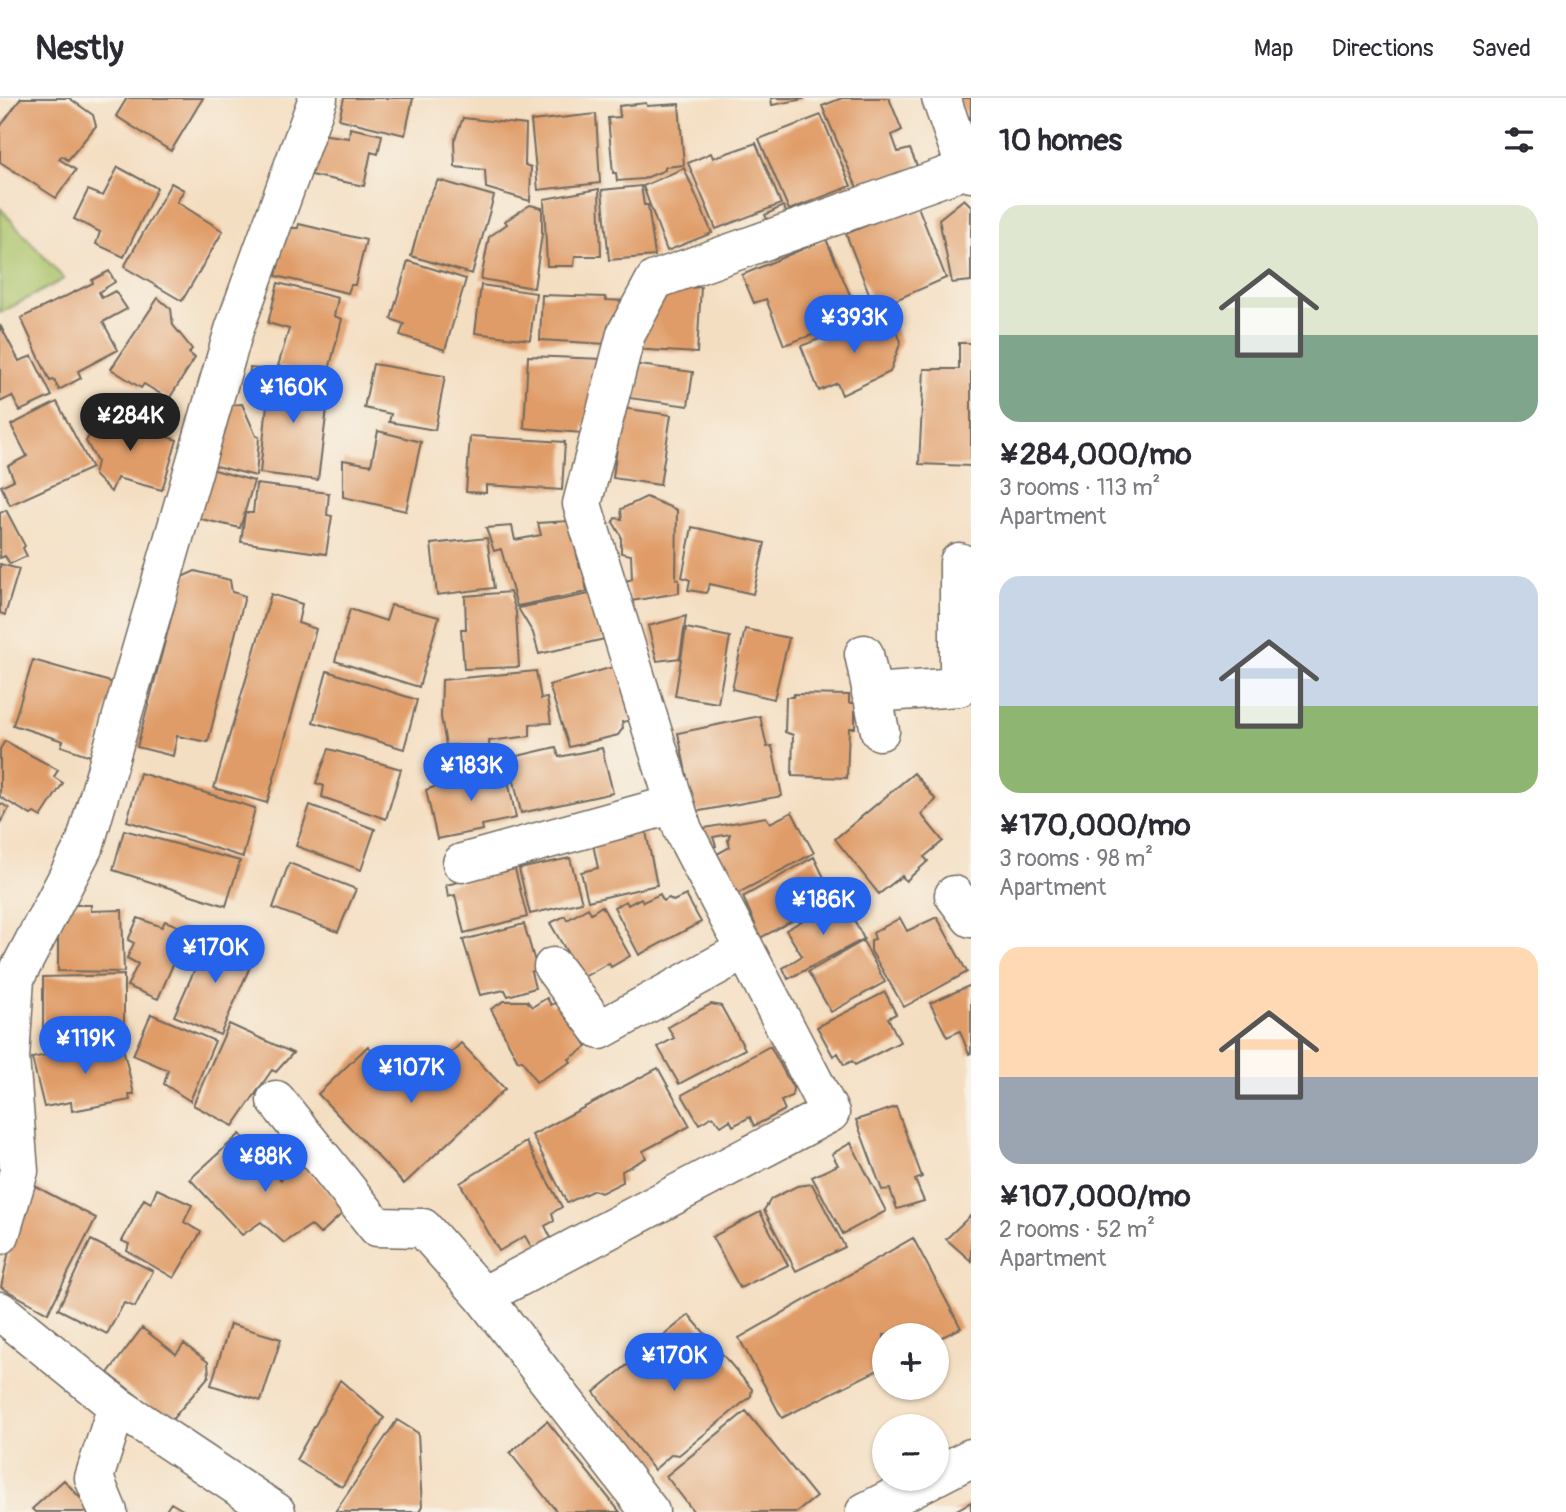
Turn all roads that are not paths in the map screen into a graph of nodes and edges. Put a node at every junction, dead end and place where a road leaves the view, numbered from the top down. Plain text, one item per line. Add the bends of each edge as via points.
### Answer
1 (318, 98) edge
2 (941, 98) edge
3 (969, 171) edge
4 (971, 568) edge
5 (864, 654) dead end
6 (871, 693) junction
7 (880, 731) dead end
8 (675, 804) junction
9 (462, 863) dead end
10 (746, 950) junction
11 (553, 967) dead end
12 (276, 1100) dead end
13 (0, 1235) edge
14 (483, 1296) junction
15 (0, 1311) edge
16 (117, 1406) junction
17 (971, 1458) edge
18 (949, 1469) edge
19 (906, 1491) edge
20 (108, 1512) edge
21 (276, 1512) edge
22 (650, 1512) edge
23 (865, 1512) edge

1 - 13 street via 234,330 85,844 15,978 10,1058 19,1171
2 - 3 street
3 - 8 street via 655,280 626,334 582,503
4 - 6 street via 959,562 959,687
5 - 6 street
6 - 7 street
8 - 9 street
8 - 10 street via 683,830
10 - 11 street via 600,1030
10 - 14 street via 830,1114
12 - 14 street via 377,1227 423,1228
14 - 22 street
15 - 16 street
16 - 20 street via 94,1478
16 - 21 street
17 - 18 street
19 - 23 street

